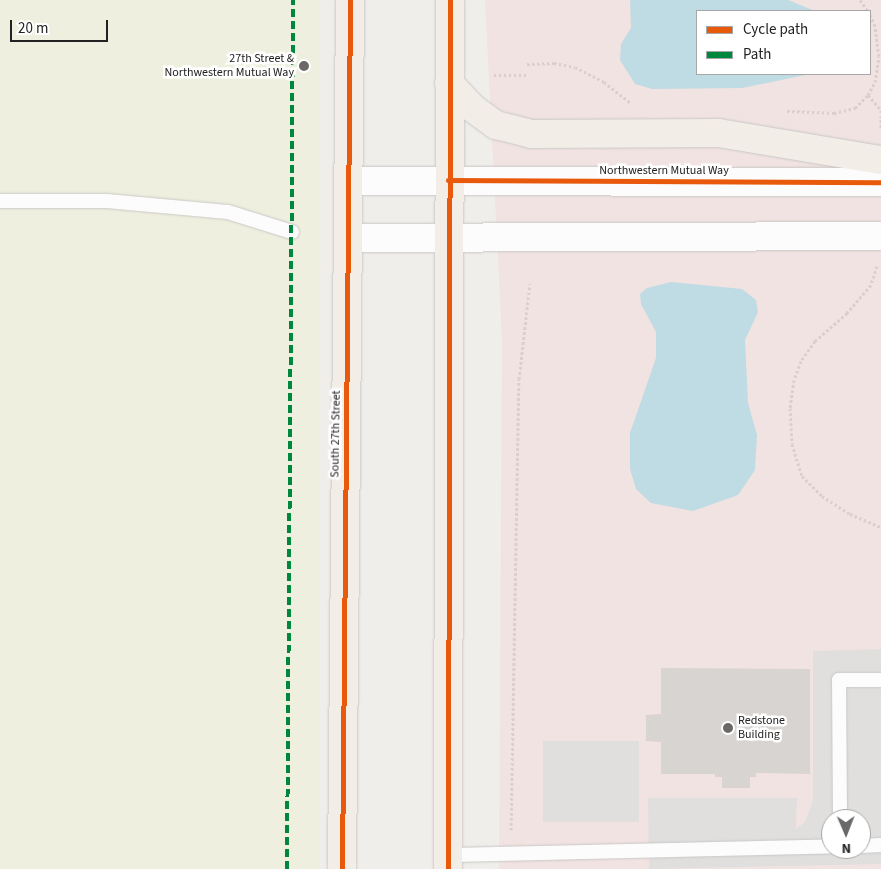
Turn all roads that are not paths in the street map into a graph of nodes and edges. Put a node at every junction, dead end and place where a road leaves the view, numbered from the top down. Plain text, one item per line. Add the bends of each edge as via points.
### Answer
1 (350, 0) edge
2 (450, 0) edge
3 (449, 83) junction
4 (881, 160) edge
5 (448, 180) junction
6 (349, 181) junction
7 (881, 182) edge
8 (0, 201) edge
9 (292, 232) dead end
10 (881, 236) edge
11 (348, 238) junction
12 (448, 239) junction
13 (881, 680) edge
14 (840, 809) edge
15 (821, 846) edge
16 (448, 862) edge
17 (342, 869) edge

1 - 6 main road, South 27th Street
2 - 3 main road
3 - 4 main road via 471,107 496,125 531,134 718,133
3 - 5 main road
5 - 6 street, Northwestern Mutual Way
5 - 7 street, Northwestern Mutual Way
5 - 12 main road
6 - 11 main road, South 27th Street
8 - 9 lane via 108,201 228,212
10 - 12 street
11 - 12 street
11 - 17 main road, South 27th Street
12 - 16 main road
13 - 14 lane via 839,680
15 - 16 lane via 511,853

